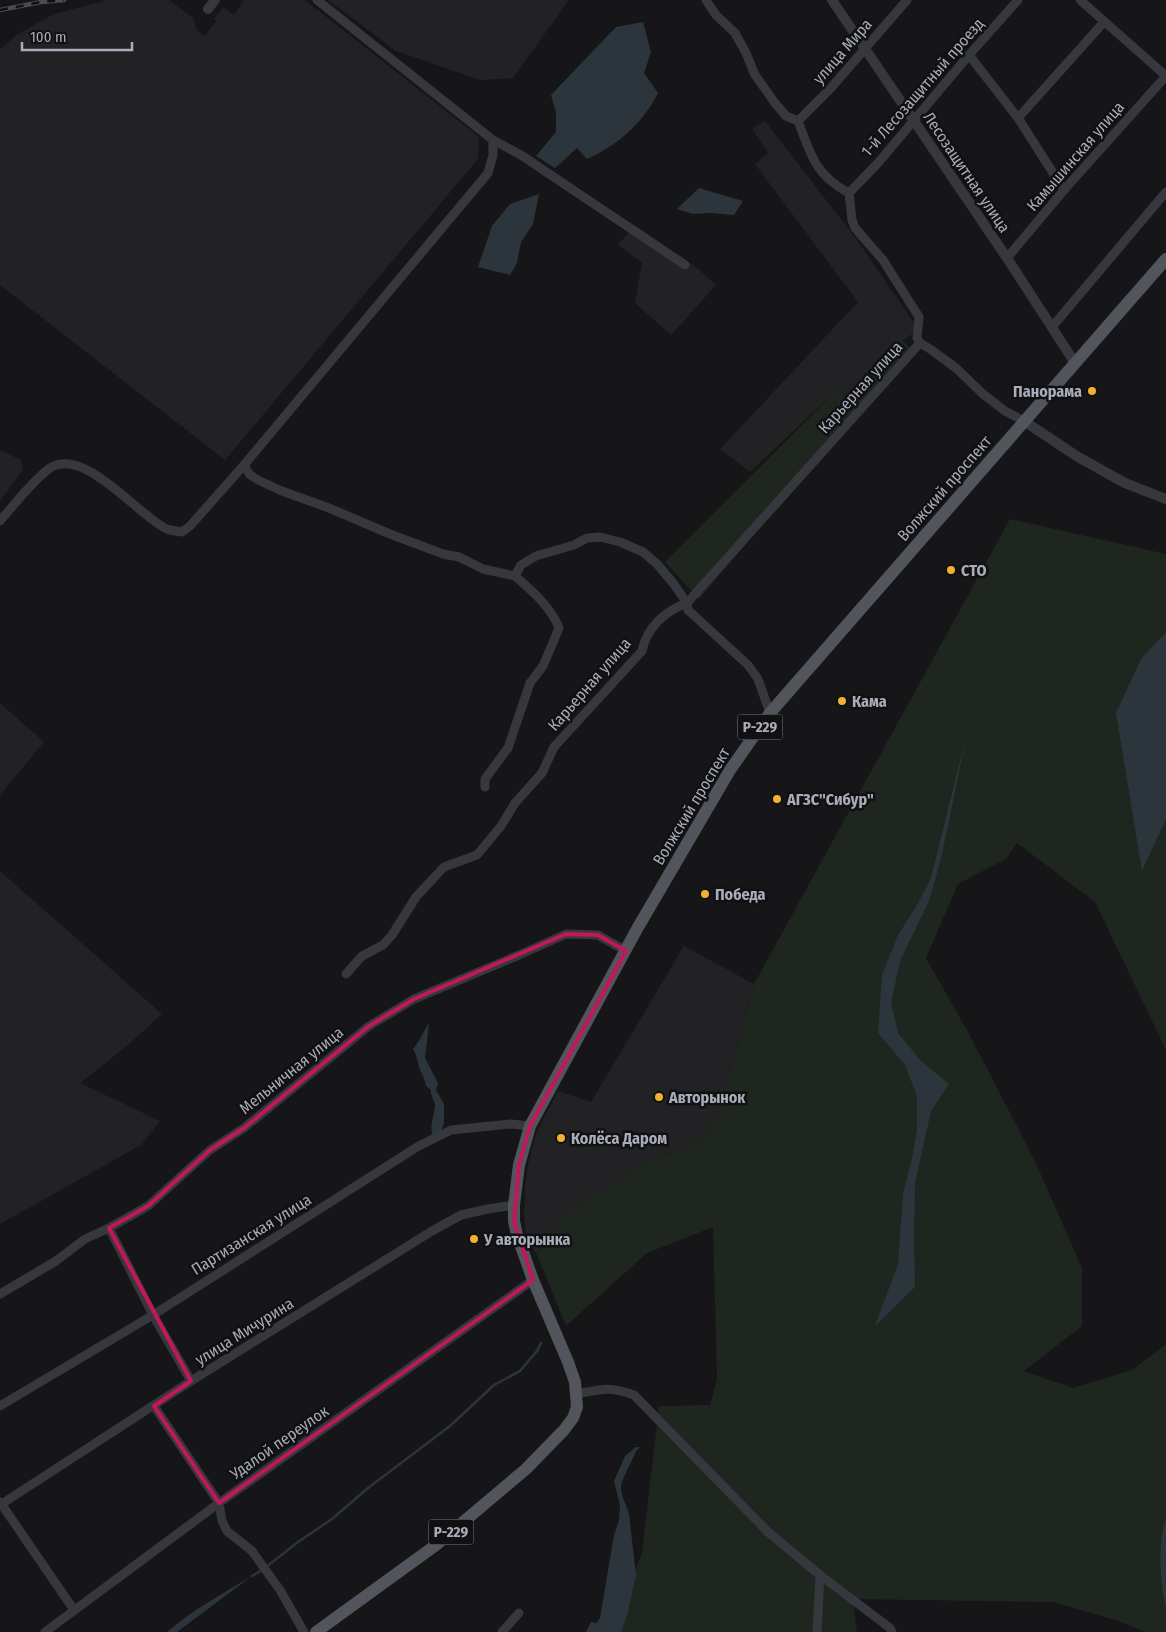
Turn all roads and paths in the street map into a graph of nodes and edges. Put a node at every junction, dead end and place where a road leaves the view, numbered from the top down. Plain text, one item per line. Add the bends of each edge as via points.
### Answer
1 (215, 0) edge
2 (317, 0) edge
3 (706, 0) edge
4 (832, 0) edge
5 (907, 0) edge
6 (1018, 0) edge
7 (1080, 0) edge
8 (208, 9) dead end
9 (1104, 22) junction
10 (864, 49) junction
11 (968, 55) junction
12 (1166, 76) edge
13 (1018, 118) junction
14 (913, 120) junction
15 (798, 122) junction
16 (493, 140) junction
17 (1064, 190) junction
18 (1166, 192) edge
19 (849, 193) junction
20 (1008, 258) junction
21 (1166, 259) edge
22 (685, 265) dead end
23 (1052, 328) junction
24 (920, 343) junction
25 (1075, 363) junction
26 (1024, 421) junction
27 (244, 465) junction
28 (1166, 500) edge
29 (0, 521) edge
30 (515, 576) junction
31 (688, 603) junction
32 (770, 713) junction
33 (485, 787) dead end
34 (626, 951) junction
35 (346, 974) dead end
36 (530, 1126) junction
37 (514, 1205) junction
38 (109, 1228) junction
39 (533, 1280) junction
40 (0, 1294) edge
41 (152, 1315) junction
42 (191, 1382) junction
43 (577, 1394) junction
44 (0, 1406) edge
45 (154, 1406) junction
46 (219, 1503) junction
47 (0, 1504) edge
48 (820, 1576) junction
49 (74, 1610) junction
50 (519, 1613) dead end
51 (45, 1632) edge
52 (304, 1632) edge
53 (316, 1632) edge
54 (502, 1632) edge
55 (817, 1632) edge
56 (892, 1632) edge

1 - 8 street
2 - 16 street
3 - 15 street via 735,33 755,75 775,103 786,116
4 - 10 street, Лесозащитная улица
5 - 10 street, улица Мира
6 - 11 street, 1-й Лесозащитный проезд
7 - 9 street
9 - 12 street
9 - 13 street
10 - 14 street, Лесозащитная улица
10 - 15 street, улица Мира
11 - 13 street
11 - 14 street, 1-й Лесозащитный проезд
12 - 17 street, Камышинская улица
13 - 17 street
14 - 19 street, 1-й Лесозащитный проезд
14 - 20 street, Лесозащитная улица
15 - 19 street via 821,172
16 - 22 street via 521,155
16 - 27 street via 488,172
17 - 20 street, Камышинская улица
18 - 23 street
19 - 24 street via 855,228 883,260 918,317 917,338
20 - 23 street, Лесозащитная улица
21 - 25 main road, Волжский проспект / Р-229
23 - 25 street, Лесозащитная улица
24 - 26 street via 956,368 1004,411
24 - 31 street, Карьерная улица
25 - 26 main road, Волжский проспект / Р-229
26 - 28 street via 1078,457 1125,483
26 - 32 main road, Волжский проспект / Р-229
27 - 29 street via 182,532 166,529 100,477 65,465 52,467 40,476
27 - 30 street via 250,475 282,491 483,569
30 - 31 street via 521,565 536,556 587,538 600,537 643,552 657,564
30 - 33 street via 534,592 559,628 544,666 530,684 508,748 485,779
31 - 32 street via 688,610 748,665 758,679
31 - 35 street, Карьерная улица via 670,611 650,628 642,651 554,747 542,773 515,802 502,826 478,855 444,867 416,897 384,945 362,956
32 - 34 main road, Волжский проспект / Р-229 via 730,770
34 - 36 main road, Волжский проспект / Р-229
34 - 38 street, Мельничная улица via 598,935 566,934 414,999 369,1026 244,1128 210,1150 148,1206
36 - 37 main road, Волжский проспект / Р-229 via 519,1165
36 - 41 street, Партизанская улица via 511,1124 452,1130 417,1147
37 - 39 main road, Волжский проспект / Р-229 via 517,1235
37 - 42 street, улица Мичурина via 461,1216 432,1231
38 - 40 street, Мельничная улица via 85,1239 56,1261
38 - 41 street
39 - 43 main road, Волжский проспект / Р-229 via 568,1362
39 - 46 street, Удалой переулок
41 - 42 street
41 - 44 street, Партизанская улица
42 - 45 street, улица Мичурина
43 - 48 street via 604,1388 634,1394 768,1532
43 - 53 main road, Волжский проспект / Р-229 via 573,1418 526,1469 443,1538
45 - 46 street
45 - 47 street, улица Мичурина
46 - 49 street, Удалой переулок
46 - 52 street via 227,1531 252,1551
47 - 49 street
48 - 55 street
48 - 56 street
49 - 51 street, Удалой переулок
50 - 54 street

